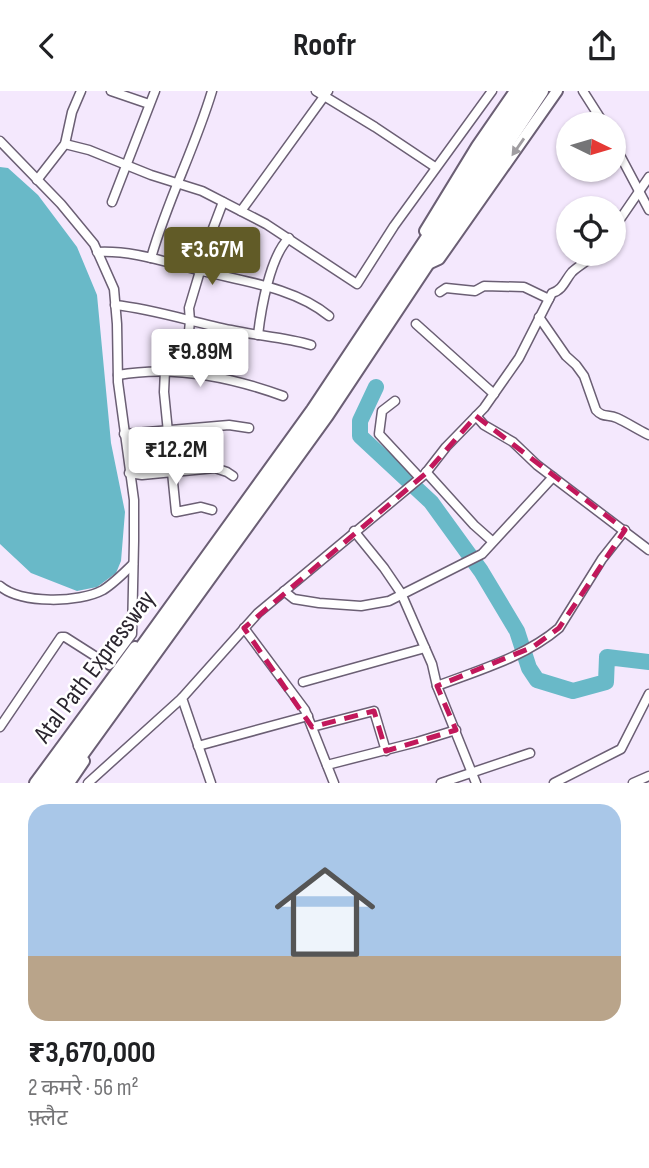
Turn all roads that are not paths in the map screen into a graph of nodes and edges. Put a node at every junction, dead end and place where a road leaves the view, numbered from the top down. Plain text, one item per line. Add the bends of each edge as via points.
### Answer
1 (81, 91) edge
2 (111, 91) edge
3 (155, 91) edge
4 (212, 91) edge
5 (316, 91) edge
6 (491, 91) edge
7 (515, 91) edge
8 (526, 91) edge
9 (541, 91) edge
10 (557, 91) edge
11 (583, 91) edge
12 (326, 93) edge
13 (149, 104) junction
14 (596, 112) edge
15 (0, 141) edge
16 (65, 143) junction
17 (127, 165) junction
18 (435, 167) junction
19 (626, 168) edge
20 (649, 177) edge
21 (37, 180) junction
22 (177, 183) junction
23 (640, 190) junction
24 (112, 202) dead end
25 (223, 202) junction
26 (626, 210) edge
27 (649, 210) edge
28 (241, 211) junction
29 (289, 238) junction
30 (432, 246) junction
31 (97, 252) junction
32 (151, 258) junction
33 (421, 262) junction
34 (580, 266) edge
35 (201, 271) junction
36 (267, 287) junction
37 (440, 292) dead end
38 (549, 299) junction
39 (115, 305) junction
40 (329, 317) dead end
41 (539, 317) junction
42 (190, 321) junction
43 (416, 324) dead end
44 (258, 335) junction
45 (310, 345) dead end
46 (165, 370) junction
47 (185, 372) junction
48 (118, 375) junction
49 (494, 394) junction
50 (283, 395) dead end
51 (395, 401) dead end
52 (476, 416) junction
53 (249, 428) dead end
54 (167, 429) junction
55 (124, 434) junction
56 (649, 435) edge
57 (129, 473) junction
58 (172, 473) junction
59 (423, 475) junction
60 (233, 477) dead end
61 (553, 477) junction
62 (212, 510) dead end
63 (625, 530) junction
64 (354, 531) junction
65 (492, 541) junction
66 (649, 550) edge
67 (133, 564) junction
68 (196, 583) junction
69 (0, 586) edge
70 (284, 591) junction
71 (401, 593) junction
72 (244, 628) junction
73 (152, 644) junction
74 (425, 648) junction
75 (303, 682) dead end
76 (437, 686) junction
77 (649, 694) edge
78 (182, 698) junction
79 (308, 716) junction
80 (0, 727) edge
81 (312, 727) junction
82 (456, 730) junction
83 (198, 747) junction
84 (386, 751) junction
85 (530, 753) dead end
86 (327, 765) junction
87 (472, 772) junction
88 (649, 776) edge
89 (35, 783) edge
90 (45, 783) edge
91 (60, 783) edge
92 (69, 783) edge
93 (88, 783) edge
94 (211, 783) edge
95 (334, 783) edge
96 (440, 783) edge
97 (476, 783) edge
98 (554, 783) edge
99 (633, 783) edge

1 - 16 street
2 - 13 street
3 - 13 street
4 - 22 street
5 - 12 street
6 - 18 street
7 - 33 street via 417,244
8 - 30 highway
9 - 30 highway
10 -> 33 street via 439,259
11 - 14 street
12 - 18 street
12 - 28 street
13 - 17 street
15 - 21 street
16 - 17 street
16 - 21 street
17 - 22 street
17 - 24 street
18 - 29 street via 357,284
19 - 23 street
20 - 23 street
21 - 31 street
22 - 25 street
22 - 32 street
23 - 26 street
23 - 27 street
25 - 28 street
25 - 35 street
28 - 29 street
29 - 36 street via 282,244
30 - 33 highway
31 - 32 street
31 - 39 street via 114,289
32 - 35 street
33 - 68 highway via 320,413
34 - 38 street
35 - 36 street
35 - 42 street via 189,308
36 - 40 street
36 - 44 street
37 - 38 street via 446,288 524,287
38 - 41 street
39 - 42 street
39 - 48 street
41 - 49 street
41 - 56 street via 584,376 600,414 614,416
42 - 44 street
42 - 47 street
43 - 49 street
44 - 45 street
46 - 47 street
46 - 48 street
46 - 54 street
47 - 50 street
48 - 55 street
49 - 52 street
51 - 59 street via 382,411 379,434
52 - 59 street
52 - 61 street
53 - 54 street
54 - 55 street
54 - 58 street
55 - 57 street
57 - 58 street
57 - 67 street via 134,500
58 - 60 street via 215,468
58 - 62 street via 176,512 201,507
59 - 64 street
59 - 65 street
61 - 63 street
61 - 65 street
63 - 66 street
63 - 76 street via 559,628 533,647
64 - 70 street
64 - 71 street
65 - 71 street via 469,563
67 - 69 street via 102,590 82,597 38,599 10,594
67 - 80 street via 131,634 109,665 61,637
68 - 73 highway
68 - 89 street, Atal Path Expressway via 111,678
68 - 92 street via 148,669
70 - 71 street via 303,601 361,606 390,601
70 - 72 street
71 - 74 street
72 - 78 street
72 - 79 street
73 - 90 highway
73 - 91 highway
74 - 75 street
74 - 76 street
76 - 82 street
77 - 98 street via 621,749
78 - 83 street
78 - 93 street
79 - 81 street
79 - 83 street
81 - 84 street via 374,711
81 - 86 street
82 - 84 street
82 - 87 street
83 - 94 street
84 - 86 street
85 - 87 street
86 - 95 street
87 - 96 street
87 - 97 street
88 - 99 street

